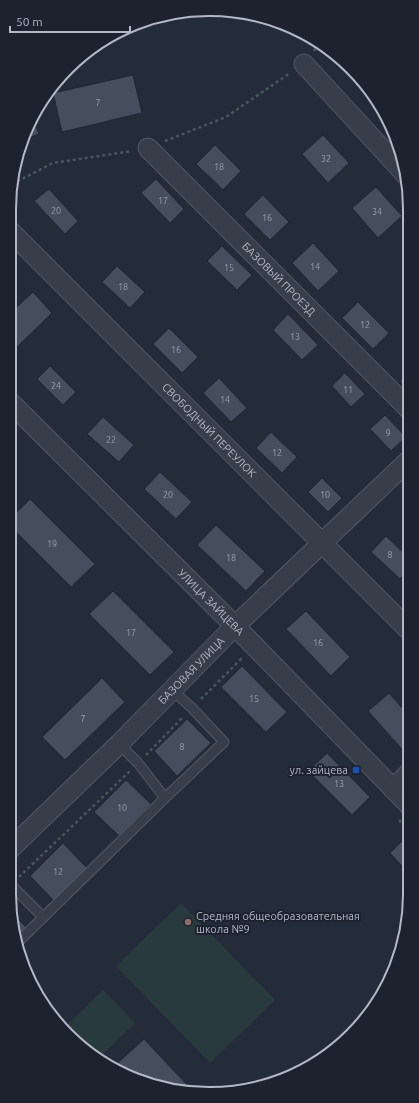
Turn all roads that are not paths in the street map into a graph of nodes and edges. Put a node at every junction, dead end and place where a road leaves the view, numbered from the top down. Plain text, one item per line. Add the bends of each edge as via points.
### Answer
1 (304, 64) road end
2 (148, 148) road end
3 (398, 166) edge
4 (16, 237) edge
5 (403, 403) edge
6 (16, 408) edge
7 (403, 466) edge
8 (322, 543) junction
9 (403, 624) edge
10 (235, 626) junction
11 (172, 690) junction
12 (119, 744) junction
13 (403, 779) edge
14 (393, 789) junction
15 (165, 798) junction
16 (403, 799) edge
17 (16, 843) edge
18 (16, 891) edge
19 (43, 918) junction
20 (22, 938) edge

1 - 3 street
2 - 5 street, БАЗОВЫЙ ПРОЕЗД
4 - 8 street, СВОБОДНЫЙ ПЕРЕУЛОК
6 - 10 street, УЛИЦА ЗАЙЦЕВА
7 - 8 street, БАЗОВАЯ УЛИЦА
8 - 9 street, СВОБОДНЫЙ ПЕРЕУЛОК
8 - 10 street, БАЗОВАЯ УЛИЦА
10 - 11 street, БАЗОВАЯ УЛИЦА
10 - 14 street, УЛИЦА ЗАЙЦЕВА
11 - 12 street, БАЗОВАЯ УЛИЦА
11 - 15 lane via 224,742
12 - 15 lane via 138,763
12 - 17 street, БАЗОВАЯ УЛИЦА
13 - 14 street
14 - 16 street, УЛИЦА ЗАЙЦЕВА
15 - 19 lane
18 - 19 lane
19 - 20 lane

